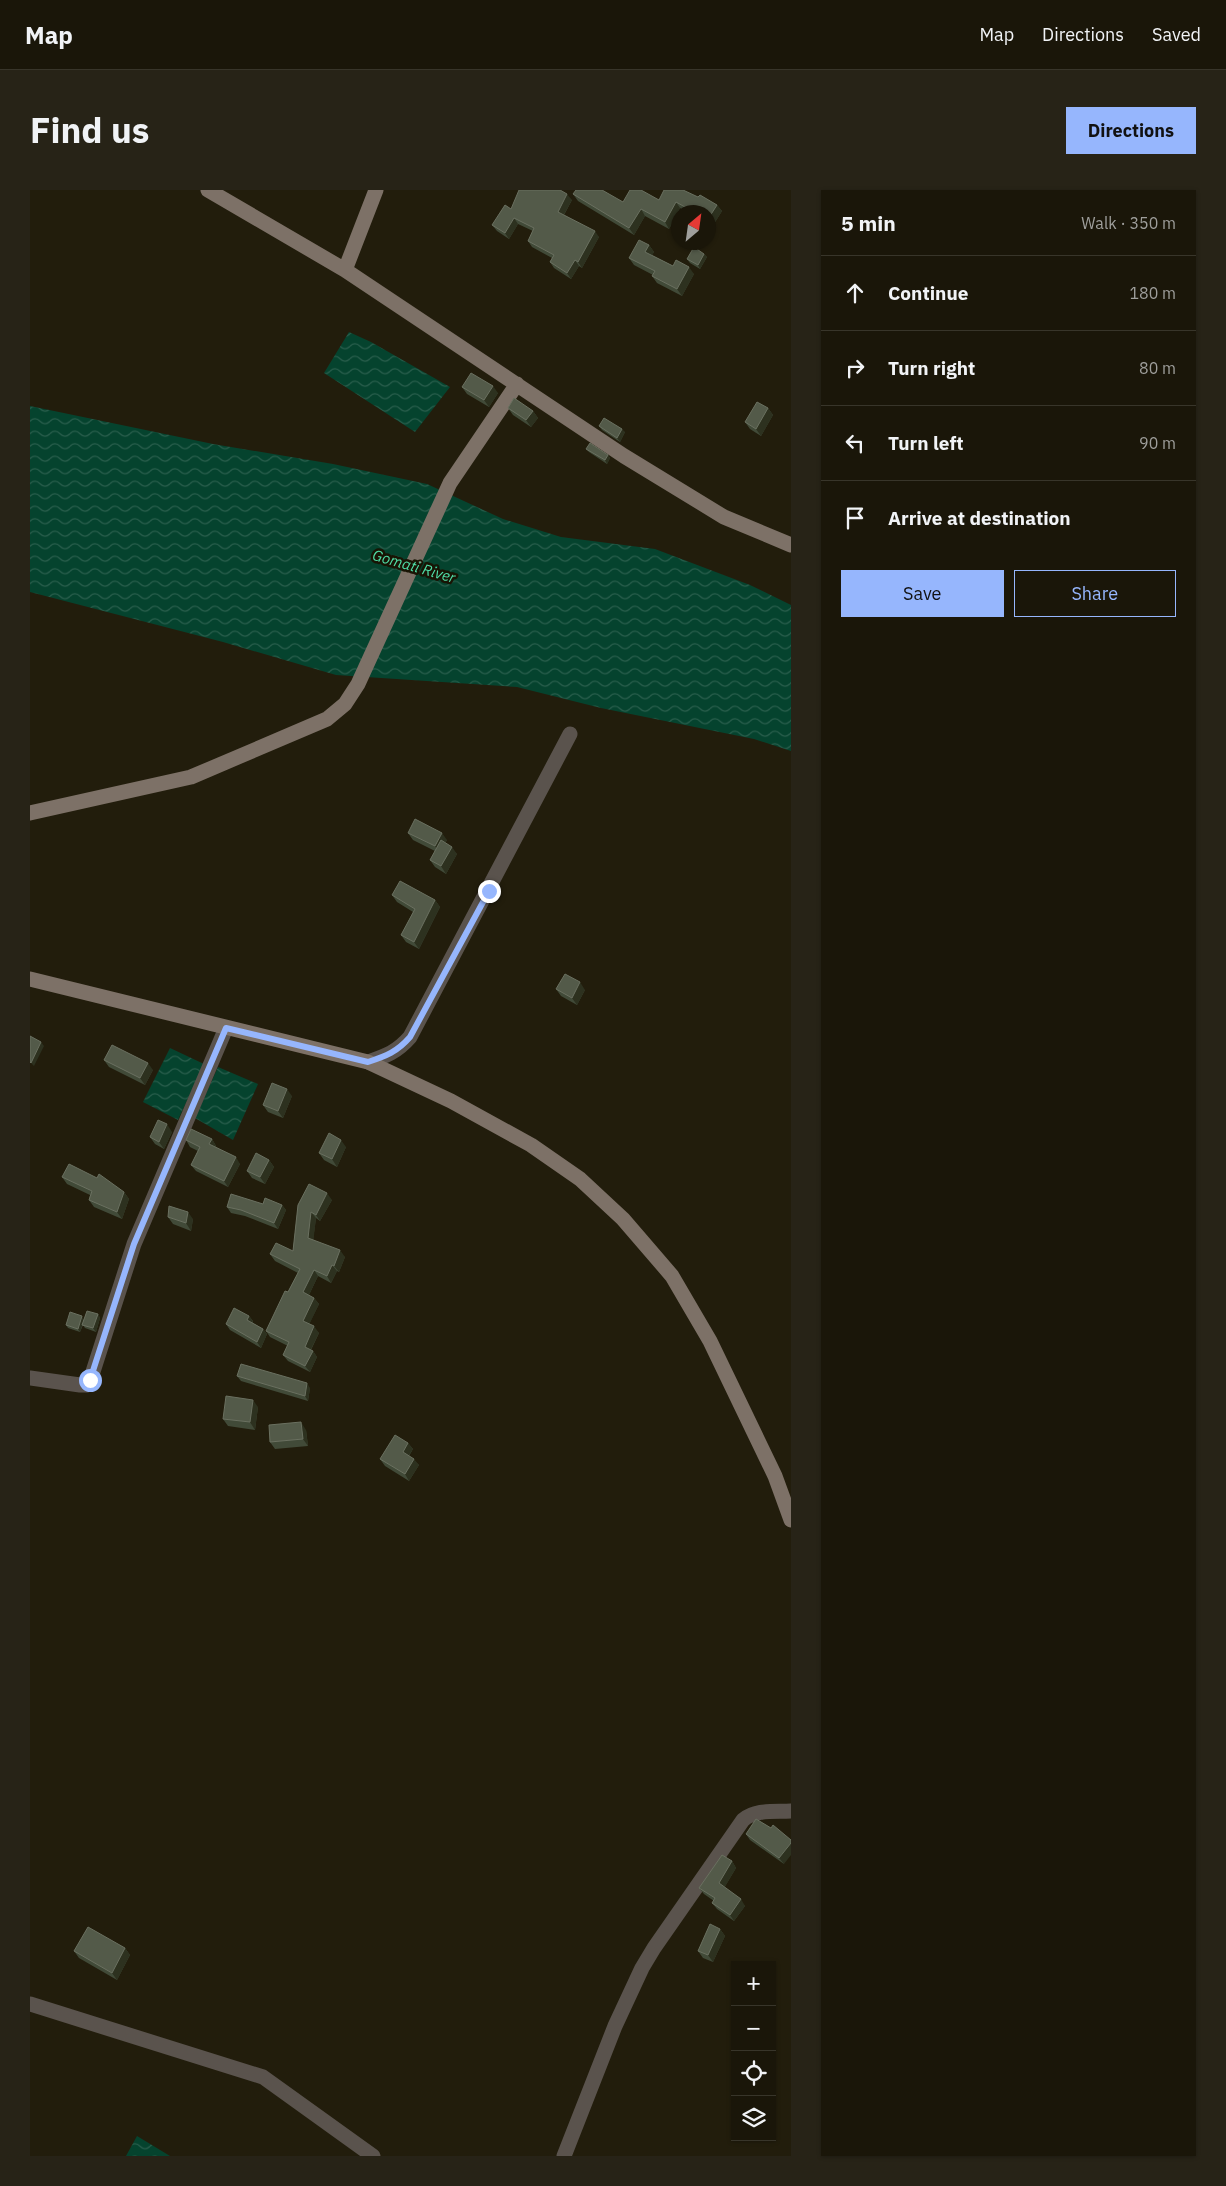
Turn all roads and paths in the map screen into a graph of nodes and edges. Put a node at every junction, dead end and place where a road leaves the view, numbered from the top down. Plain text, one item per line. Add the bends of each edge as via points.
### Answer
1 (208, 190) edge
2 (376, 190) edge
3 (345, 270) junction
4 (518, 384) junction
5 (791, 546) edge
6 (570, 734) dead end
7 (30, 813) edge
8 (30, 979) edge
9 (226, 1028) junction
10 (368, 1062) junction
11 (30, 1378) edge
12 (791, 1520) edge
13 (791, 1811) edge
14 (30, 2004) edge
15 (373, 2156) edge
16 (564, 2156) edge

1 - 3 street
2 - 3 street
3 - 4 street
4 - 5 street via 624,456 724,517
4 - 7 street via 450,483 358,684 345,704 327,719 191,777
6 - 10 street via 410,1037 389,1056
8 - 9 street
9 - 10 street
9 - 11 street via 134,1244 90,1380 87,1385 80,1385
10 - 12 street via 451,1101 531,1145 580,1179 623,1219 672,1276 710,1341 775,1476
13 - 16 street via 758,1812 743,1820 654,1948 615,2026
14 - 15 street via 263,2077

